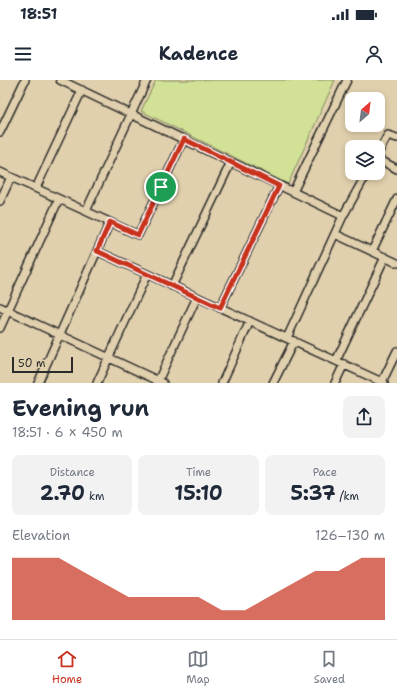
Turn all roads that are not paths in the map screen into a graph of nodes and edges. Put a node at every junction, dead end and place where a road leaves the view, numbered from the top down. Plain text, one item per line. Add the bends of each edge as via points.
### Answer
1 (25, 80) edge
2 (60, 80) edge
3 (147, 80) edge
4 (347, 80) edge
5 (82, 90) junction
6 (131, 114) junction
7 (0, 132) edge
8 (397, 138) edge
9 (184, 139) junction
10 (385, 140) edge
11 (231, 162) junction
12 (385, 163) edge
13 (397, 169) edge
14 (0, 172) edge
15 (11, 177) junction
16 (363, 180) edge
17 (279, 186) junction
18 (36, 188) junction
19 (293, 192) junction
20 (397, 198) edge
21 (59, 199) junction
22 (0, 201) edge
23 (86, 211) junction
24 (343, 216) junction
25 (110, 222) junction
26 (335, 234) junction
27 (97, 251) junction
28 (372, 251) junction
29 (385, 257) junction
30 (397, 263) edge
31 (147, 274) junction
32 (172, 286) junction
33 (197, 297) junction
34 (0, 307) edge
35 (220, 308) junction
36 (8, 311) junction
37 (250, 321) junction
38 (0, 328) edge
39 (60, 335) junction
40 (286, 338) junction
41 (294, 341) junction
42 (397, 351) edge
43 (109, 358) junction
44 (336, 361) junction
45 (344, 364) junction
46 (159, 382) edge
47 (383, 382) edge
48 (38, 383) edge
49 (97, 383) edge
50 (222, 383) edge
51 (273, 383) edge
52 (335, 383) edge

1 - 7 street
2 - 5 street
3 - 6 street
4 - 19 street
5 - 6 street
5 - 18 street
6 - 9 street
6 - 23 street
8 - 10 street via 388,135
9 - 11 street
9 - 25 street via 138,235
11 - 17 street
11 - 32 street
12 - 13 street
14 - 15 street
15 - 18 street
15 - 22 street
16 - 24 street
17 - 19 street
17 - 35 street
18 - 21 street
19 - 24 street
20 - 28 street
21 - 23 street
21 - 36 street
23 - 25 street
24 - 26 street
25 - 27 street
26 - 28 street
26 - 40 street
27 - 31 street
27 - 39 street
28 - 29 street
29 - 30 street
29 - 44 street
31 - 32 street
31 - 43 street
32 - 33 street
33 - 35 street
33 - 46 street
34 - 36 street
35 - 37 street
36 - 38 street
36 - 39 street
37 - 40 street
37 - 50 street
39 - 43 street
39 - 48 street
40 - 41 street
41 - 44 street
41 - 51 street
42 - 47 street
43 - 46 street
43 - 49 street
44 - 45 street
45 - 47 street
45 - 52 street

